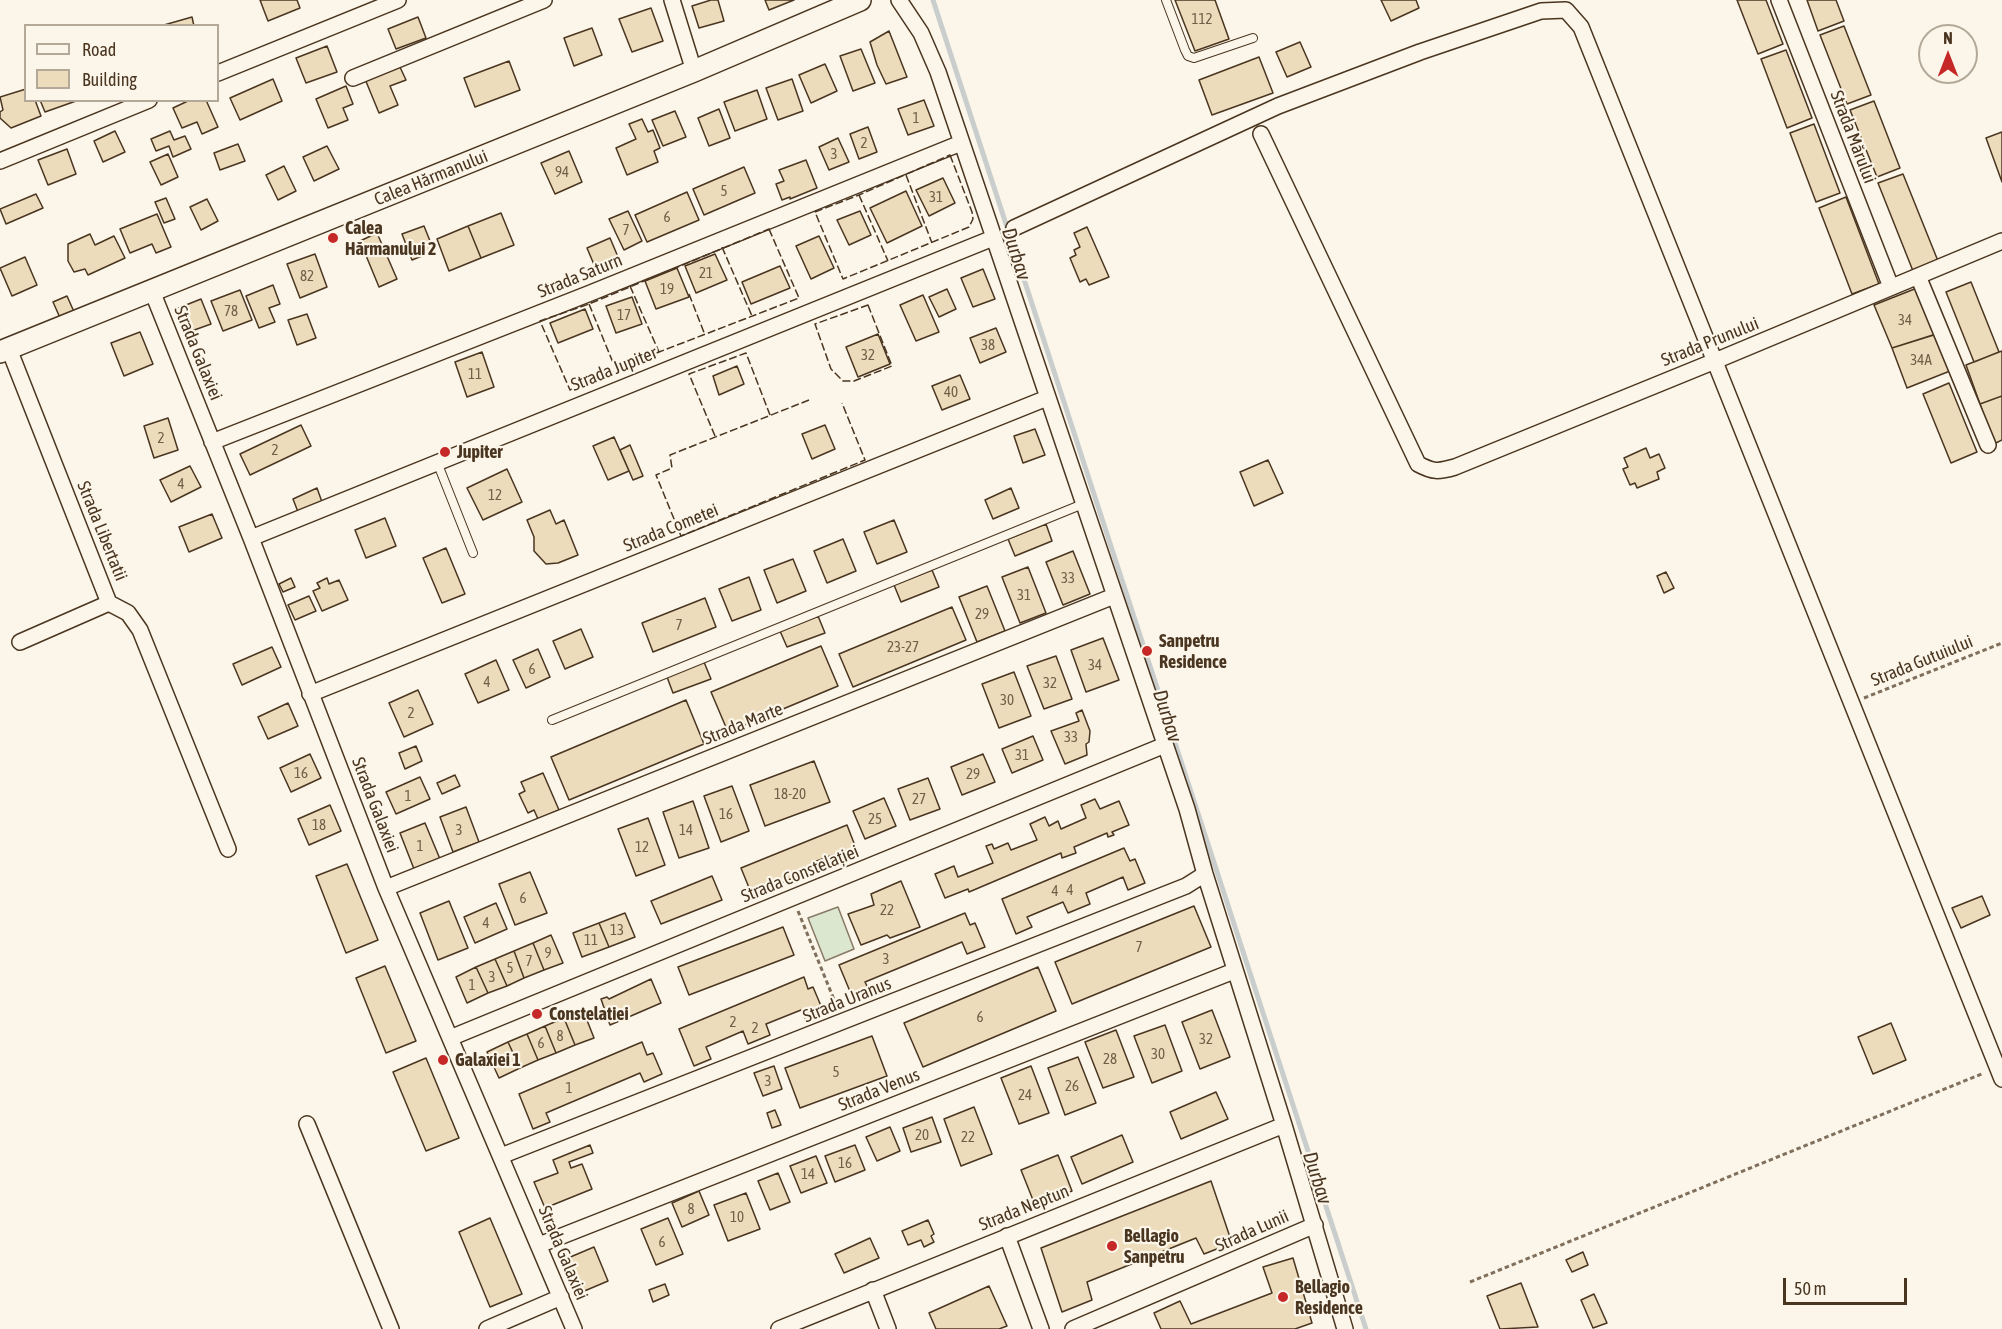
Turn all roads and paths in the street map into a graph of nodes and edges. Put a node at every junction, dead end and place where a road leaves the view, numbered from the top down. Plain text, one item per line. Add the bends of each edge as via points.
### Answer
1 (398, 0) edge
2 (544, 0) edge
3 (672, 0) edge
4 (860, 0) edge
5 (899, 0) edge
6 (1166, 0) edge
7 (1574, 0) edge
8 (1779, 0) edge
9 (1553, 11) junction
10 (1253, 38) dead end
11 (694, 70) junction
12 (219, 73) edge
13 (353, 78) dead end
14 (144, 102) edge
15 (1261, 134) dead end
16 (961, 143) junction
17 (0, 160) edge
18 (1014, 228) dead end
19 (993, 238) junction
20 (2002, 241) edge
21 (1918, 276) junction
22 (1891, 287) junction
23 (152, 291) junction
24 (4, 351) edge
25 (1715, 361) junction
26 (1047, 398) junction
27 (212, 442) junction
28 (1988, 446) dead end
29 (436, 462) junction
30 (1083, 504) junction
31 (250, 538) junction
32 (473, 553) dead end
33 (1114, 596) junction
34 (110, 603) junction
35 (20, 642) dead end
36 (2002, 643) edge
37 (310, 694) junction
38 (1852, 703) junction
39 (552, 720) dead end
40 (1165, 745) junction
41 (228, 849) dead end
42 (1205, 874) junction
43 (386, 888) junction
44 (793, 898) junction
45 (1234, 971) junction
46 (843, 1023) junction
47 (450, 1038) junction
48 (2000, 1073) edge
49 (307, 1124) dead end
50 (1284, 1125) junction
51 (501, 1156) junction
52 (1315, 1225) junction
53 (1007, 1236) junction
54 (539, 1245) junction
55 (1470, 1282) dead end
56 (873, 1290) junction
57 (561, 1297) junction
58 (391, 1329) edge
59 (487, 1329) edge
60 (574, 1329) edge
61 (779, 1329) edge
62 (888, 1329) edge
63 (1041, 1329) edge
64 (1073, 1329) edge
65 (1345, 1329) edge

1 - 12 street
2 - 13 street
3 - 11 street
4 - 11 street, Calea Hărmanului
5 - 16 street via 921,33 938,72
6 - 10 lane via 1188,56 1202,56
7 - 9 street
8 - 22 street, Strada Mărului
9 - 18 street via 1541,11 1420,52 1278,106
9 - 25 street via 1566,10 1581,27
11 - 23 street, Calea Hărmanului
14 - 17 street
15 - 25 street, Strada Prunului via 1418,464 1431,471 1455,467
16 - 19 street
16 - 27 street, Strada Saturn
19 - 26 street
19 - 29 street, Strada Jupiter
20 - 21 street, Strada Prunului
21 - 22 street, Strada Prunului
21 - 28 street
22 - 25 street, Strada Prunului
23 - 24 street, Calea Hărmanului
23 - 27 street, Strada Galaxiei
24 - 34 street, Strada Libertatii
25 - 38 street
26 - 30 street
26 - 37 street, Strada Cometei
27 - 31 street, Strada Galaxiei
29 - 31 street, Strada Jupiter
29 - 32 lane
30 - 33 street
30 - 39 lane
31 - 37 street, Strada Galaxiei
33 - 40 street
33 - 43 street, Strada Marte
34 - 35 street
34 - 41 street, Strada Libertatii via 128,613 140,630
36 - 38 path, Strada Gutuiului
37 - 43 street, Strada Galaxiei
38 - 48 street
40 - 42 street
40 - 44 street, Strada Constelației
42 - 45 street
42 - 46 street, Strada Uranus via 1186,886
43 - 47 street, Strada Galaxiei
44 - 46 path
44 - 47 street, Strada Constelației
45 - 50 street
45 - 54 street, Strada Venus
46 - 51 street, Strada Uranus
47 - 51 street, Strada Galaxiei
48 - 55 path
49 - 58 street
50 - 52 street
50 - 53 street, Strada Neptun
51 - 54 street, Strada Galaxiei
52 - 64 street, Strada Lunii
52 - 65 street
53 - 56 street, Strada Neptun
53 - 63 street
54 - 57 street, Strada Galaxiei
56 - 61 street, Strada Neptun
56 - 62 street
57 - 59 street
57 - 60 street, Strada Galaxiei

